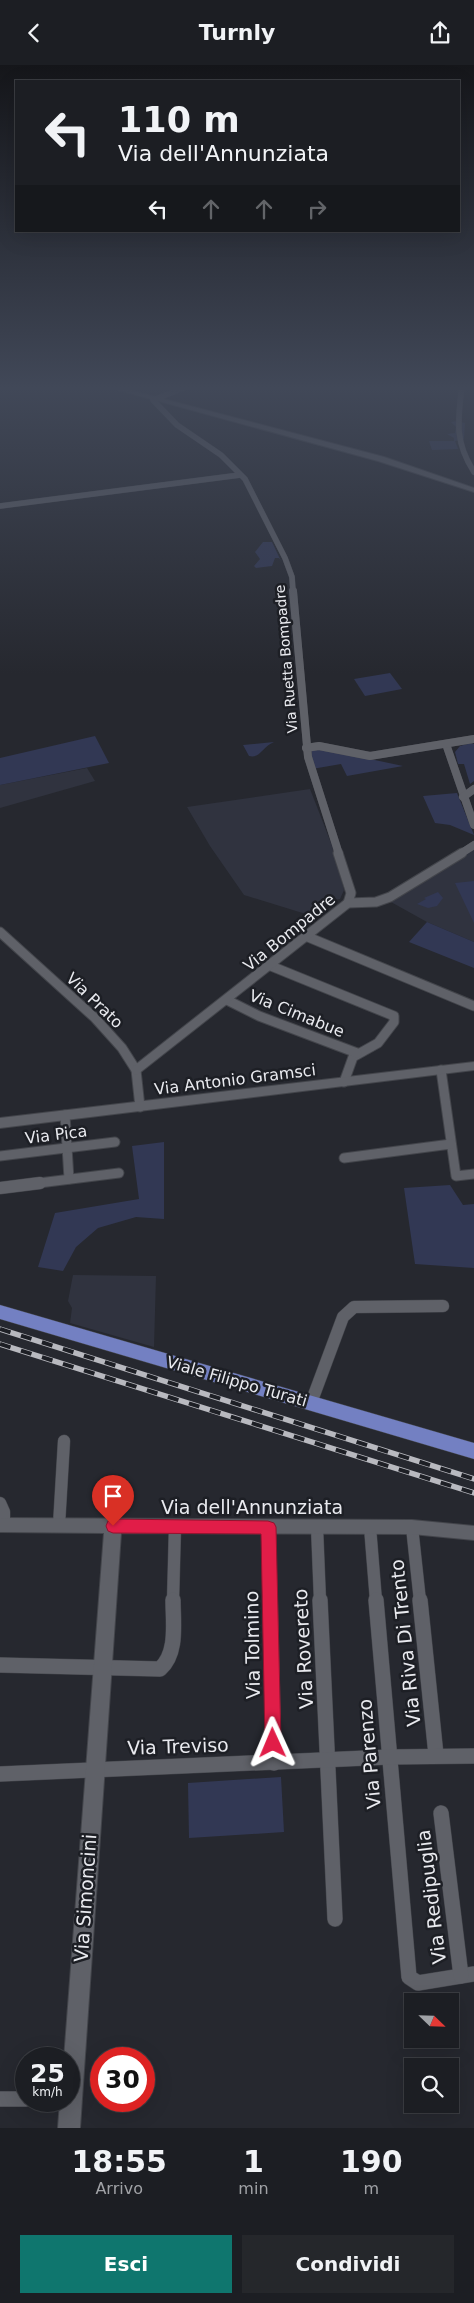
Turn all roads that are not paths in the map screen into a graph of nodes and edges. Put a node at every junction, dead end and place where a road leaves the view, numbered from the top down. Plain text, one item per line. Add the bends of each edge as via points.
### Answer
1 (191, 481) edge
2 (246, 481) edge
3 (448, 481) edge
4 (474, 490) edge
5 (0, 506) edge
6 (474, 739) edge
7 (446, 744) junction
8 (306, 747) junction
9 (474, 789) edge
10 (463, 797) junction
11 (474, 825) edge
12 (474, 845) edge
13 (348, 903) junction
14 (0, 932) edge
15 (308, 937) junction
16 (271, 966) junction
17 (228, 1000) junction
18 (474, 1006) edge
19 (357, 1053) junction
20 (474, 1066) edge
21 (136, 1070) junction
22 (440, 1070) junction
23 (344, 1082) junction
24 (140, 1107) junction
25 (65, 1115) junction
26 (0, 1123) edge
27 (115, 1142) dead end
28 (451, 1144) junction
29 (66, 1149) junction
30 (0, 1156) edge
31 (344, 1158) dead end
32 (119, 1173) dead end
33 (474, 1174) edge
34 (69, 1179) junction
35 (0, 1188) edge
36 (443, 1306) dead end
37 (0, 1312) edge
38 (311, 1403) junction
39 (64, 1441) dead end
40 (440, 1442) junction
41 (474, 1451) edge
42 (474, 1459) edge
43 (0, 1503) edge
44 (2, 1525) edge
45 (59, 1525) junction
46 (113, 1526) junction
47 (175, 1526) junction
48 (268, 1527) junction
49 (317, 1527) junction
50 (370, 1527) junction
51 (412, 1527) junction
52 (474, 1533) edge
53 (0, 1665) edge
54 (102, 1669) junction
55 (436, 1755) junction
56 (474, 1756) edge
57 (389, 1757) junction
58 (328, 1760) junction
59 (274, 1763) junction
60 (94, 1769) junction
61 (0, 1773) edge
62 (441, 1813) dead end
63 (335, 1919) dead end
64 (467, 1975) edge
65 (409, 1977) joint
66 (74, 2047) edge
67 (0, 2099) edge
68 (15, 2099) edge
69 (70, 2112) edge
70 (69, 2128) edge

1 - 5 street
2 - 8 street, Via Ruetta Bompadre via 292,577
3 - 4 street
6 - 7 street
7 - 8 street via 370,756 319,746
7 - 10 street
8 - 13 street, Via Ruetta Bompadre via 350,893
9 - 10 street
10 - 11 street
12 - 13 street, Via Bompadre via 390,897 376,902
13 - 15 street, Via Bompadre
14 - 21 street, Via Prato via 94,1018 122,1048
15 - 16 street, Via Bompadre
15 - 18 street
16 - 17 street, Via Bompadre
16 - 19 street via 394,1016 394,1022 378,1043
17 - 19 street, Via Cimabue via 259,1016
17 - 21 street, Via Bompadre
19 - 23 street
20 - 22 street, Via Antonio Gramsci
21 - 24 street, Via Prato
22 - 23 street, Via Antonio Gramsci
22 - 28 street
23 - 24 street, Via Antonio Gramsci
24 - 25 street, Via Antonio Gramsci
25 - 26 street, Via Antonio Gramsci
25 - 29 street
27 - 29 street, Via Pica
28 - 31 street
28 - 33 street via 456,1176
29 - 30 street, Via Pica
29 - 34 street
32 - 34 street
34 - 35 street
36 - 38 street via 361,1306 349,1311
37 - 38 main road, Viale Filippo Turati
38 - 40 main road, Viale Filippo Turati
39 - 45 street
40 - 41 main road, Viale Filippo Turati
40 - 42 street
43 - 44 street via 4,1512
44 - 45 street, Via dell'Annunziata
45 - 46 street, Via dell'Annunziata
46 - 47 street, Via dell'Annunziata
46 - 54 street, Via Simoncini
47 - 48 street, Via dell'Annunziata
47 - 54 street via 172,1651 167,1663 160,1669
48 - 49 street, Via dell'Annunziata
48 - 59 street, Via Tolmino
49 - 50 street, Via dell'Annunziata
49 - 58 street, Via Rovereto
50 - 51 street, Via dell'Annunziata
50 - 57 street, Via Parenzo
51 - 52 street, Via dell'Annunziata
51 - 55 street, Via Riva Di Trento
53 - 54 street
54 - 60 street, Via Simoncini
55 - 56 street, Via Treviso
55 - 57 street, Via Treviso
57 - 58 street, Via Treviso
57 - 65 street, Via Parenzo
58 - 59 street, Via Treviso
58 - 63 street, Via Rovereto
59 - 60 street, Via Treviso
60 - 61 street, Via Treviso
60 - 66 street, Via Simoncini
62 - 64 street, Via Redipuglia
64 - 65 street, Via Redipuglia via 418,1983
67 - 68 street
69 - 70 street, Via Simoncini

